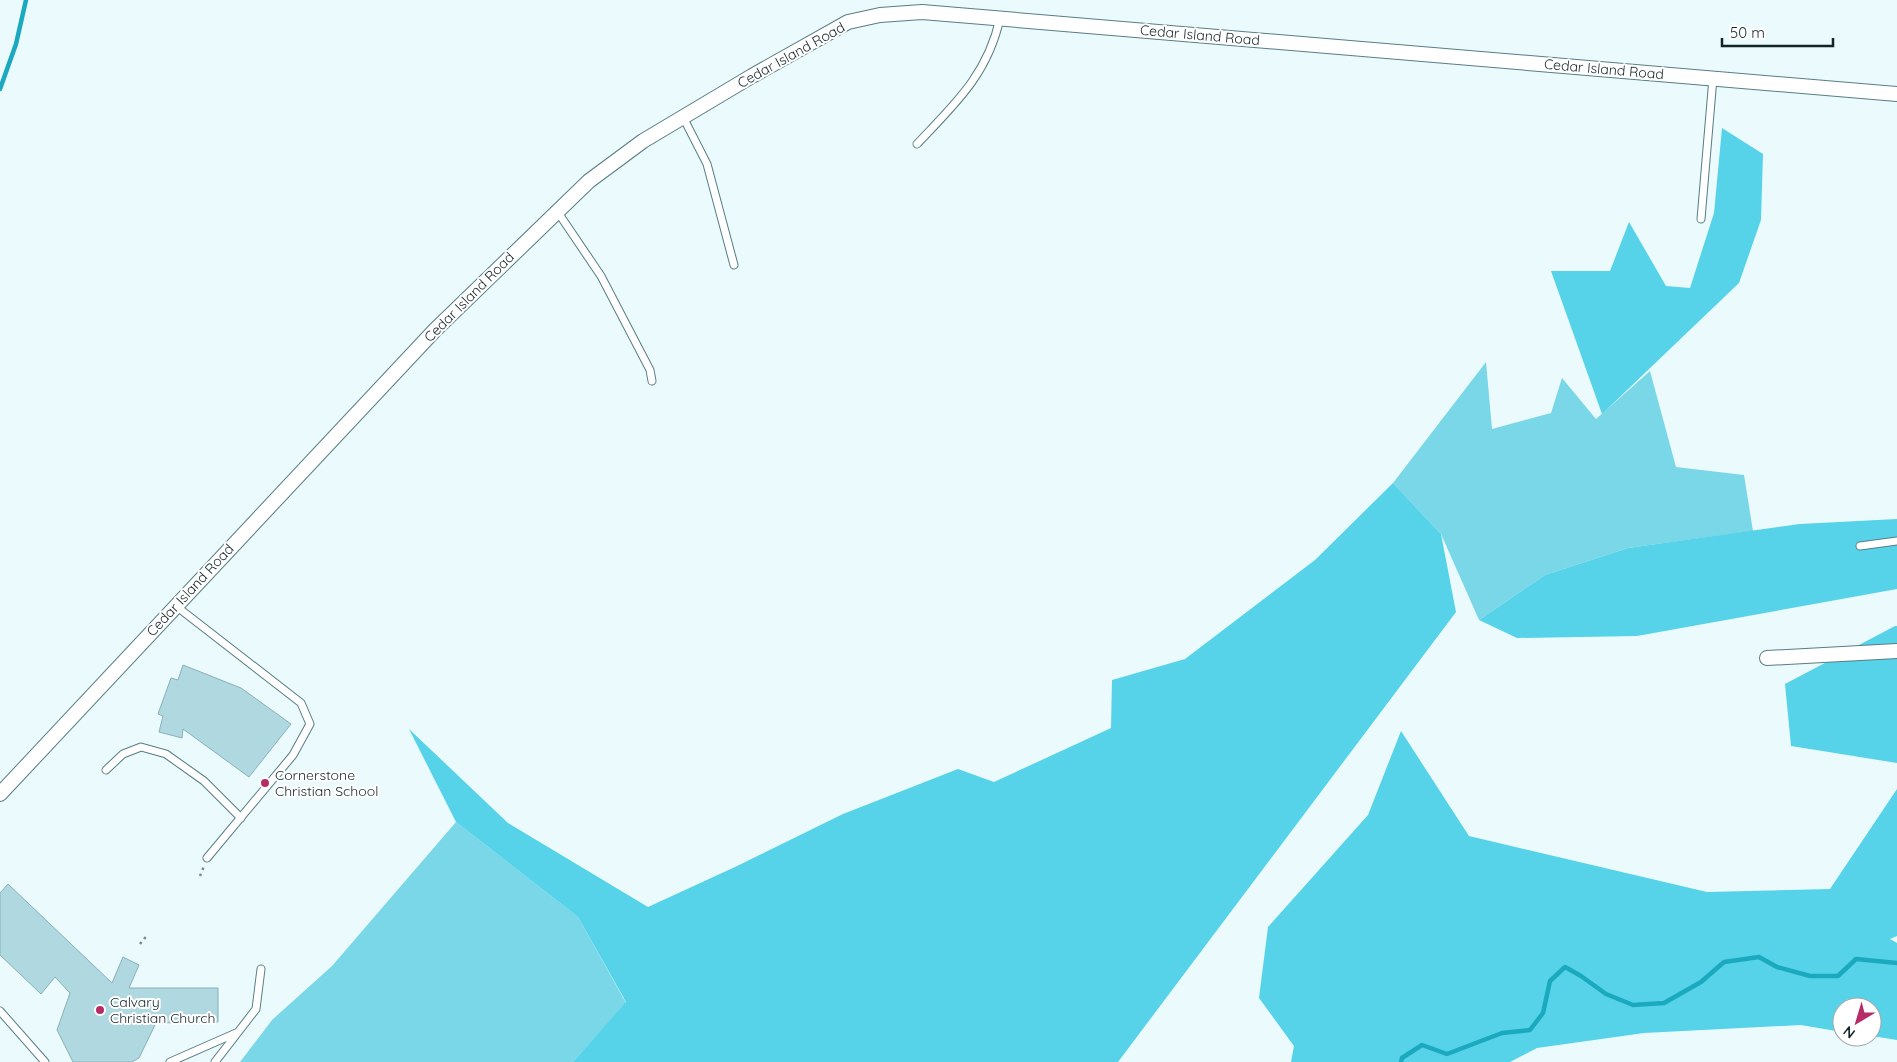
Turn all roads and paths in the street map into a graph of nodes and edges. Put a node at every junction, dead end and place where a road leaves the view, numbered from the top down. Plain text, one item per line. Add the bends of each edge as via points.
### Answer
1 (1000, 18) junction
2 (1713, 78) junction
3 (1897, 94) edge
4 (683, 117) junction
5 (917, 144) dead end
6 (556, 211) junction
7 (1701, 219) dead end
8 (734, 265) dead end
9 (652, 381) dead end
10 (1897, 542) edge
11 (1860, 546) dead end
12 (176, 606) junction
13 (1897, 651) edge
14 (1766, 658) dead end
15 (106, 770) dead end
16 (0, 794) edge
17 (240, 818) junction
18 (207, 858) dead end
19 (148, 934) dead end
20 (140, 944) dead end
21 (261, 969) dead end
22 (0, 1011) edge
23 (238, 1032) junction
24 (45, 1062) edge
25 (170, 1062) edge
26 (215, 1062) edge

1 - 2 street, Cedar Island Road
1 - 4 street, Cedar Island Road via 922,12 880,14 848,22
1 - 5 lane via 986,62 959,100
2 - 3 street, Cedar Island Road
2 - 7 lane
4 - 6 street, Cedar Island Road via 589,180
4 - 8 lane via 707,164
6 - 9 lane via 601,276 650,370
6 - 12 street, Cedar Island Road via 435,330
10 - 11 lane
12 - 16 street, Cedar Island Road
12 - 17 lane via 302,703 310,724 293,755
13 - 14 street
15 - 17 lane via 123,754 141,747 166,754 204,781
17 - 18 lane
19 - 20 path
21 - 23 lane via 256,1009
22 - 24 lane
23 - 25 lane
23 - 26 lane

